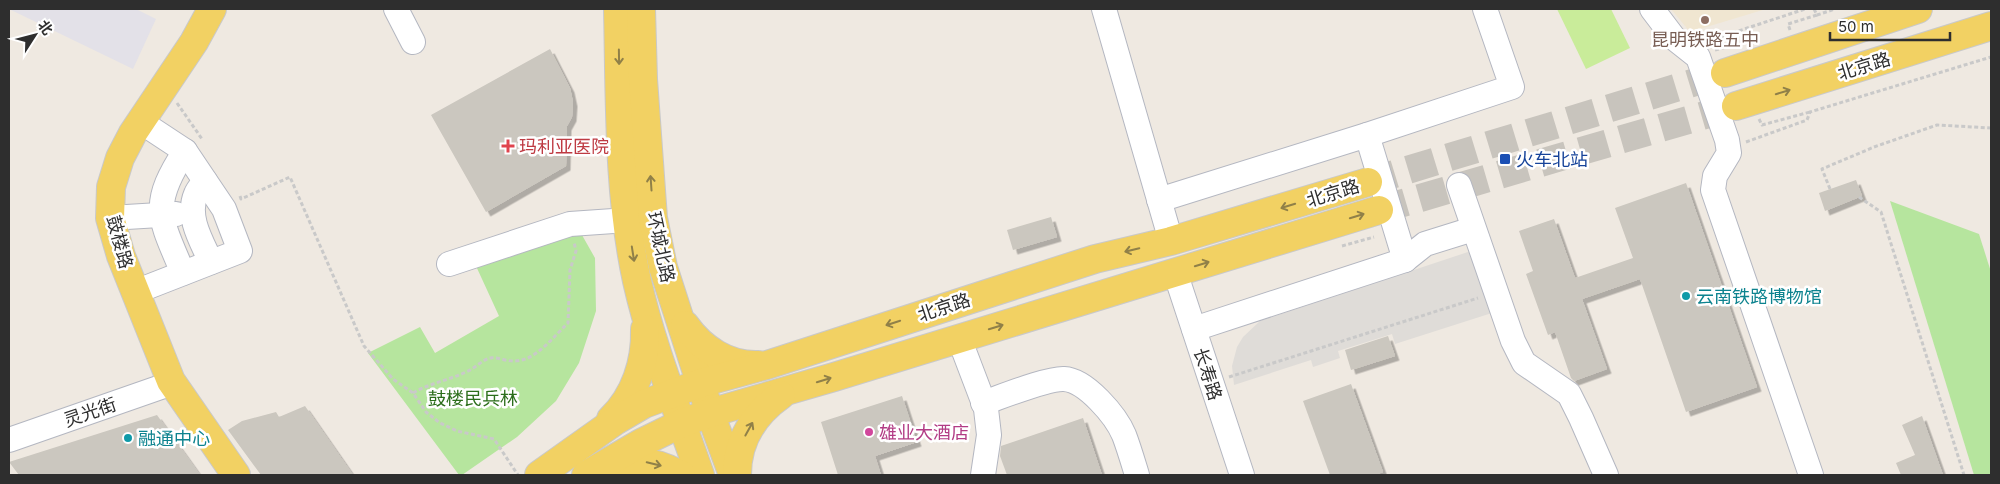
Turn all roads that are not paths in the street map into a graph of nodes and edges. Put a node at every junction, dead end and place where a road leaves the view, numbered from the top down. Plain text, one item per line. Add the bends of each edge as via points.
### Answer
1 (199, 9) edge
2 (212, 9) edge
3 (396, 9) edge
4 (618, 9) edge
5 (641, 9) edge
6 (1104, 9) edge
7 (1486, 9) edge
8 (1652, 9) edge
9 (1918, 9) edge
10 (1991, 26) edge
11 (413, 42) dead end
12 (1725, 73) tunnel mouth
13 (1748, 112) tunnel mouth
14 (141, 122) junction
15 (1367, 135) junction
16 (196, 149) junction
17 (205, 181) junction
18 (1368, 182) tunnel mouth
19 (1459, 185) dead end
20 (1159, 200) junction
21 (1379, 210) tunnel mouth
22 (193, 213) junction
23 (162, 215) junction
24 (110, 218) junction
25 (628, 220) junction
26 (1473, 229) junction
27 (1171, 241) junction
28 (1405, 260) junction
29 (211, 262) junction
30 (448, 264) dead end
31 (1176, 272) junction
32 (183, 273) junction
33 (135, 292) junction
34 (643, 305) junction
35 (679, 316) junction
36 (1194, 329) junction
37 (959, 338) junction
38 (767, 365) junction
39 (701, 383) junction
40 (166, 384) junction
41 (786, 392) junction
42 (671, 394) junction
43 (984, 403) junction
44 (710, 413) junction
45 (682, 423) junction
46 (590, 438) junction
47 (9, 440) edge
48 (588, 474) edge
49 (222, 475) edge
50 (236, 475) edge
51 (539, 475) edge
52 (681, 475) edge
53 (700, 475) edge
54 (733, 475) edge
55 (738, 475) edge
56 (983, 475) edge
57 (1137, 475) edge
58 (1242, 475) edge
59 (1606, 475) edge
60 (1811, 475) edge

1 - 40 main road, 鼓楼路 via 123,127 109,154 100,185 98,220 110,260
2 - 14 main road, 鼓楼路
3 - 11 street
4 -> 25 main road, 环城北路 via 620,122
35 -> 5 main road, 环城北路 via 663,266 653,218
6 - 20 street
7 - 15 street via 1512,87
8 - 60 street via 1674,38 1698,58 1727,140 1728,153 1715,176 1712,190
9 - 12 main road, 北京路
13 -> 10 main road, 北京路
14 - 16 street
14 - 24 main road, 鼓楼路 via 120,158 111,187
15 - 20 street
15 - 28 street
16 - 17 street
16 - 23 street via 171,172 163,191
17 - 22 street via 196,194
17 - 29 street via 224,209 240,251
18 -> 27 main road, 北京路
19 - 26 street
20 - 27 street
31 -> 21 main road, 北京路
22 - 23 street
22 - 29 street
23 - 24 street
23 - 32 street via 162,223
24 - 33 main road, 鼓楼路
25 - 30 street via 570,224
25 -> 34 main road, 环城北路
26 - 28 street via 1425,244
26 - 59 street via 1524,364 1569,394
27 -> 38 main road, 北京路 via 1095,259
28 - 36 street
29 - 32 street
31 - 36 street, 长寿路
37 -> 31 main road, 北京路
32 - 33 street
33 - 40 main road, 鼓楼路
34 - 42 main road, 环城北路 via 650,336
34 - 46 main road via 645,343 639,375 615,415
35 - 38 main road via 694,337 713,353 739,363
35 - 39 main road, 环城北路
36 - 58 street, 长寿路
41 -> 37 main road, 北京路
37 - 43 street
38 - 39 main road, 北京路
39 - 42 main road, 北京路
39 - 44 main road, 环城北路
40 - 47 street, 灵光街
40 - 49 main road, 鼓楼路
40 - 50 main road, 鼓楼路
41 - 44 main road, 北京路
55 -> 41 main road via 739,453 748,429 763,409
42 - 45 main road, 环城北路
42 - 46 main road, 北京路 via 644,404
43 - 56 street via 989,435
43 - 57 street via 1044,383 1064,379 1077,382 1088,389 1116,420
44 - 45 main road, 北京路
44 - 54 main road, 环城北路
45 - 48 main road, 北京路 via 641,442
45 - 53 main road, 环城北路
46 - 51 main road, 北京路
48 -> 52 main road via 616,463 643,462

